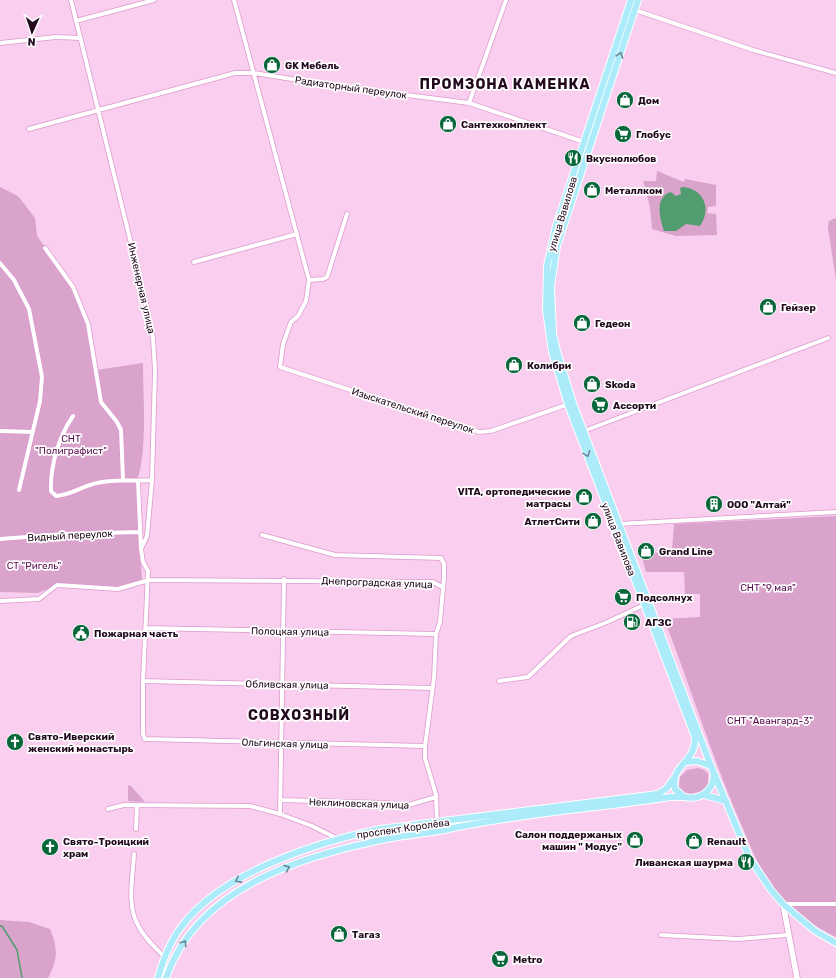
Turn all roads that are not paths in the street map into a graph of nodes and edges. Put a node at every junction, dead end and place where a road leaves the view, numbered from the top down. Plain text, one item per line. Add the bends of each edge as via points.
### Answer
1 (70, 0) edge
2 (154, 0) edge
3 (234, 0) edge
4 (506, 0) edge
5 (632, 0) edge
6 (638, 0) edge
7 (634, 10) junction
8 (76, 20) junction
9 (80, 38) junction
10 (0, 43) edge
11 (254, 73) junction
12 (836, 73) edge
13 (469, 103) junction
14 (99, 110) junction
15 (29, 129) dead end
16 (588, 144) junction
17 (347, 214) dead end
18 (297, 234) junction
19 (45, 248) dead end
20 (194, 262) dead end
21 (0, 263) edge
22 (309, 280) junction
23 (828, 338) dead end
24 (570, 404) junction
25 (73, 416) dead end
26 (0, 431) edge
27 (584, 431) junction
28 (32, 432) junction
29 (123, 479) junction
30 (152, 480) junction
31 (138, 482) junction
32 (19, 490) dead end
33 (836, 512) edge
34 (619, 524) junction
35 (140, 532) junction
36 (262, 535) dead end
37 (0, 539) edge
38 (141, 549) junction
39 (148, 580) junction
40 (284, 580) junction
41 (442, 586) junction
42 (0, 601) edge
43 (644, 605) junction
44 (145, 628) junction
45 (283, 631) junction
46 (436, 634) junction
47 (143, 681) junction
48 (499, 681) dead end
49 (282, 684) junction
50 (432, 688) junction
51 (281, 743) junction
52 (425, 746) junction
53 (686, 762) junction
54 (713, 768) junction
55 (674, 778) junction
56 (704, 795) junction
57 (436, 797) junction
58 (684, 797) junction
59 (280, 800) junction
60 (726, 801) junction
61 (137, 805) junction
62 (108, 809) dead end
63 (280, 814) junction
64 (436, 822) junction
65 (136, 829) dead end
66 (338, 839) junction
67 (134, 854) dead end
68 (783, 904) junction
69 (836, 904) edge
70 (661, 935) dead end
71 (788, 935) junction
72 (836, 943) edge
73 (165, 958) junction
74 (158, 978) edge
75 (166, 978) edge
76 (797, 978) edge

1 - 8 street, Инженерная улица
2 - 8 street
3 - 11 street
4 - 13 street
5 - 16 main road, улица Вавилова
6 - 7 main road, улица Вавилова
7 - 12 street via 753,50
16 -> 7 main road, улица Вавилова
8 - 9 street, Инженерная улица
9 - 10 street via 56,37
9 - 14 street, Инженерная улица
11 - 13 street, Радиаторный переулок
11 - 14 street, Радиаторный переулок via 235,73
11 - 18 street
13 - 16 street, Радиаторный переулок
14 - 15 street, Радиаторный переулок
14 - 30 street, Инженерная улица via 148,308 153,338 155,370
16 - 24 main road, улица Вавилова via 556,226 547,266 549,335 556,365
17 - 22 street via 327,277
18 - 20 street
18 - 22 street
19 - 29 street via 74,287 88,324 101,402 117,422 120,430
21 - 28 street via 14,280 29,309 39,353 42,377 40,401
22 - 24 street, Изыскательский переулок via 306,301 298,316 290,322 283,344 280,367 479,432 491,431
23 - 27 street
24 - 27 main road, улица Вавилова
24 -> 43 main road, улица Вавилова
25 - 29 street via 63,431 50,480 51,491 56,496 68,495 95,483
26 - 28 street
27 - 34 main road, улица Вавилова
28 - 32 street
29 - 31 street
30 - 31 street
30 - 38 street, Инженерная улица via 147,536
31 - 35 street
33 - 34 street
34 - 54 main road, улица Вавилова
35 - 37 street, Видный переулок
35 - 38 street
36 - 41 street, Днепроградская улица via 335,555 441,558 444,564
38 - 39 street
39 - 40 street, Днепроградская улица
39 - 42 street, Днепроградская улица via 118,589 57,585 39,599
39 - 44 street
40 - 41 street, Днепроградская улица via 433,582
40 - 45 street
41 - 46 street via 440,622
43 - 48 street via 571,636 528,677
43 - 53 main road, улица Вавилова via 695,737 695,747
44 - 45 street, Полоцкая улица
44 - 47 street
45 - 46 street, Полоцкая улица
45 - 49 street
46 - 50 street
47 - 49 street, Обливская улица
47 - 51 street, Ольгинская улица via 145,739
49 - 50 street, Обливская улица
49 - 51 street
50 - 52 street
51 - 52 street, Ольгинская улица
51 - 59 street
52 - 57 street
53 - 54 main road via 697,761
53 - 55 main road, улица Вавилова
54 - 56 main road via 712,786
54 - 60 main road, улица Вавилова
55 - 58 main road via 676,788
55 - 64 main road, проспект Королёва via 667,788 658,794
56 - 58 main road
56 - 60 main road
57 - 59 street, Неклиновская улица via 406,806 386,803
57 - 64 street
75 -> 58 main road, проспект Королёва via 182,945 200,921 217,906 270,874 307,860 366,843 469,824
59 - 63 street
60 - 68 main road, улица Вавилова via 749,857
61 - 62 street via 118,805
61 - 63 street via 250,806
61 - 65 street
63 - 66 street
64 - 66 main road, проспект Королёва
66 -> 73 main road, проспект Королёва via 267,865 235,881 205,901 182,926
67 - 73 street via 131,901 134,917 146,938
68 - 69 street
68 - 71 street
68 - 72 main road, улица Вавилова via 814,931
70 - 71 street via 738,939
71 - 76 street
73 - 74 main road, проспект Королёва

